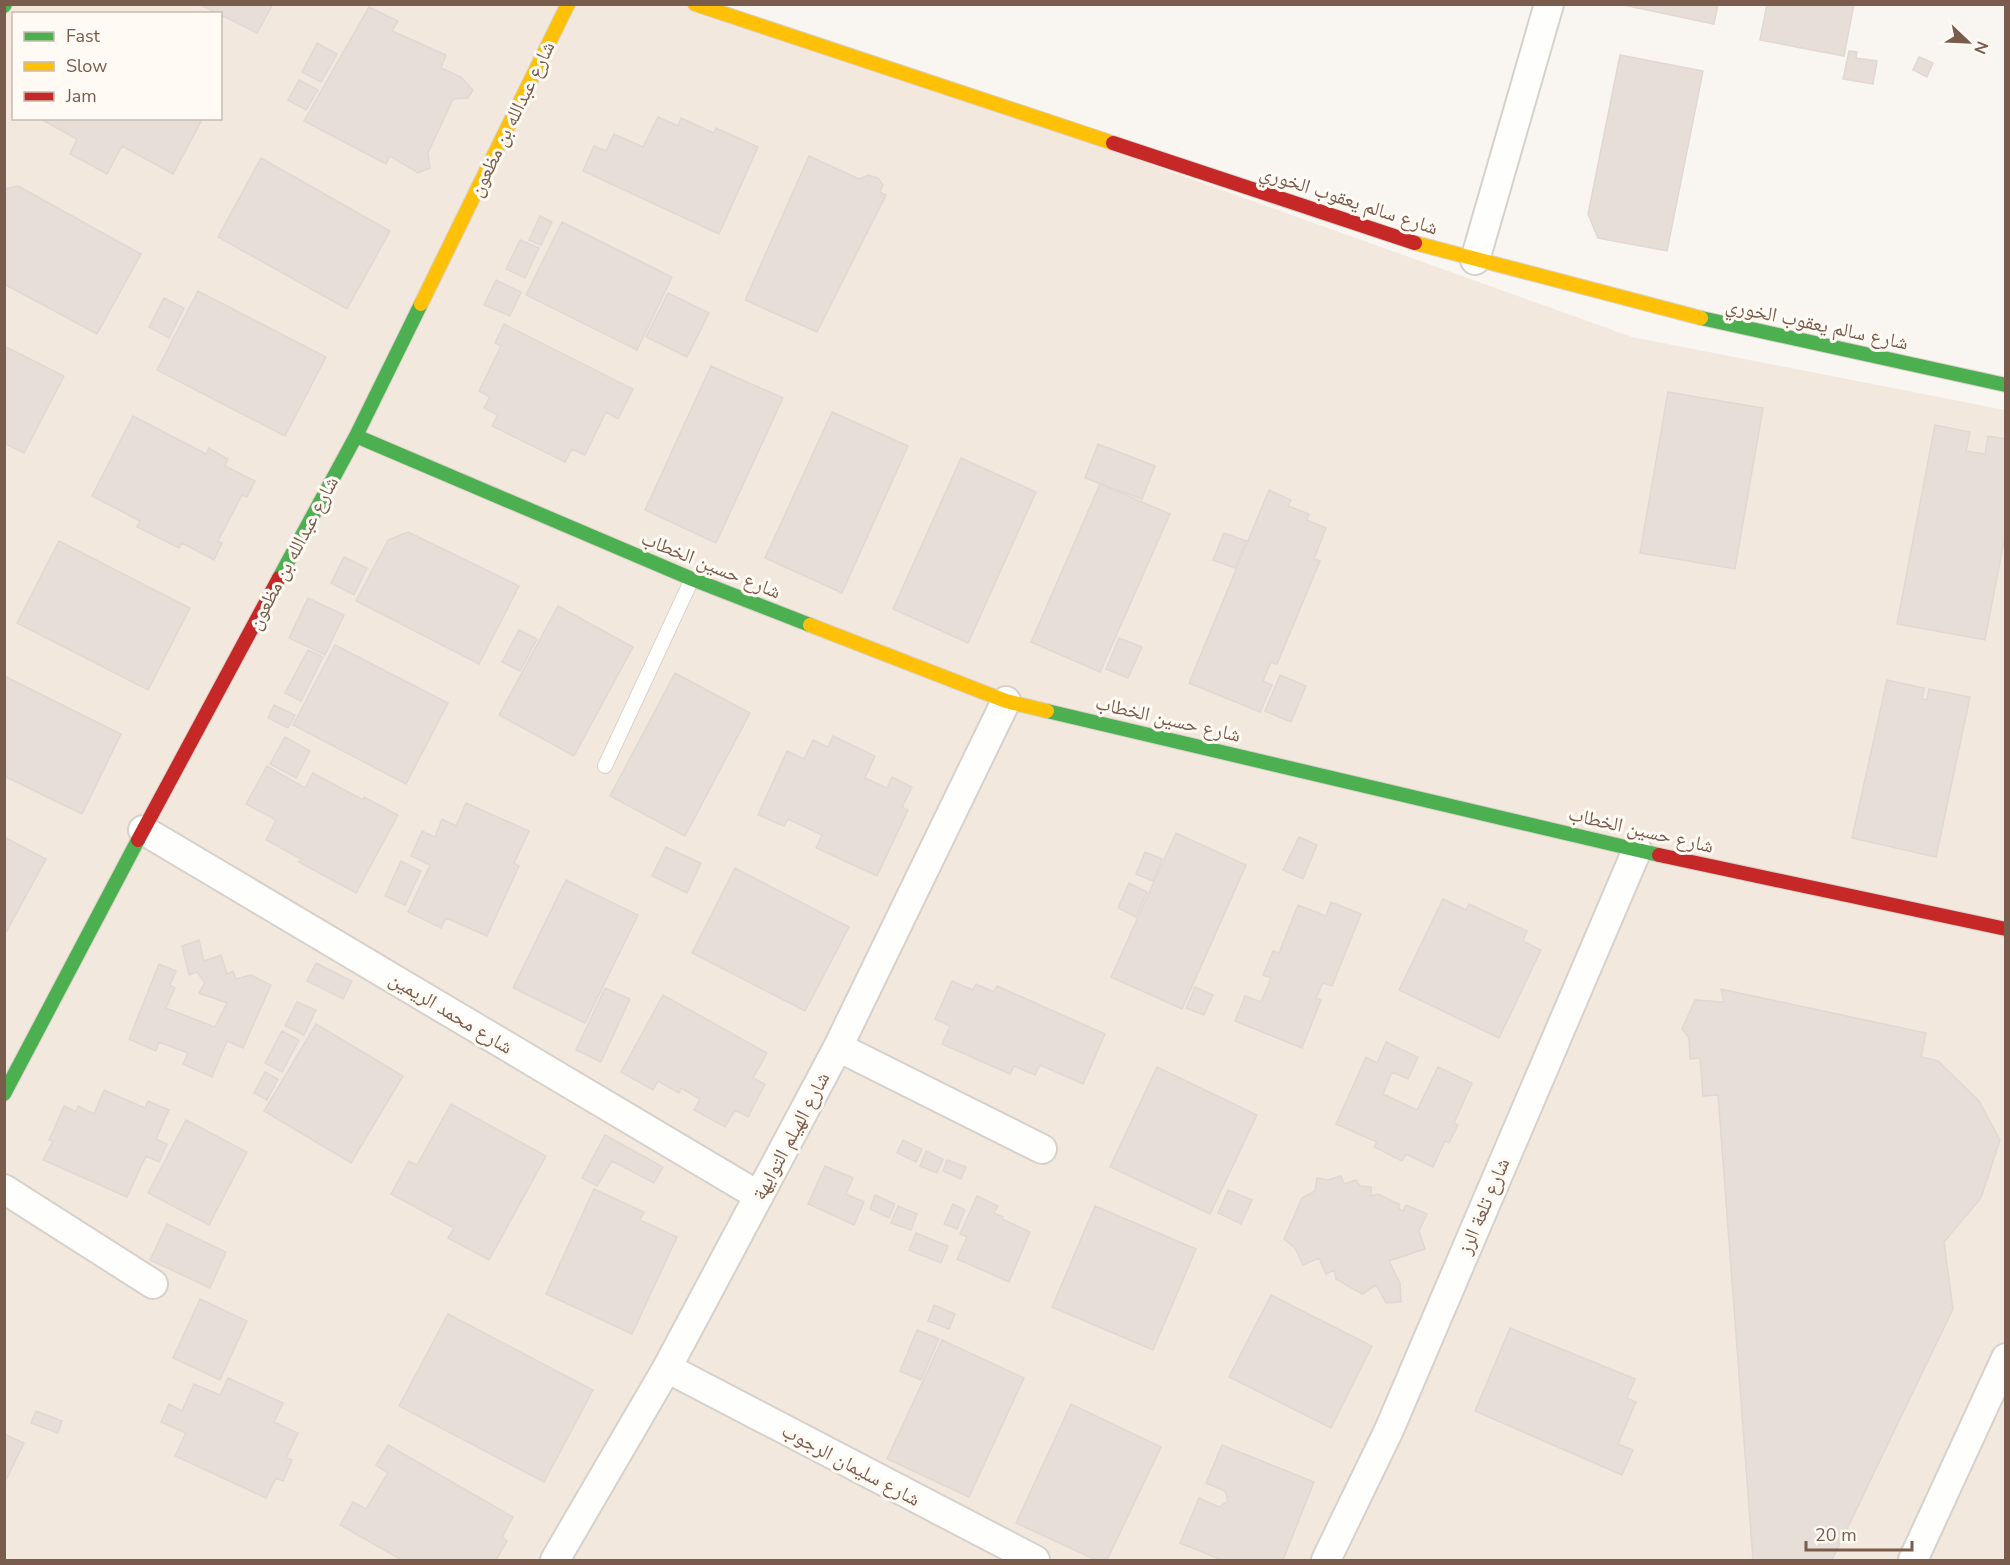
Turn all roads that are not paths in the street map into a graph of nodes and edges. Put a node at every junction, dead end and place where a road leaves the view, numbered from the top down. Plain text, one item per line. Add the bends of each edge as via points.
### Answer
1 (568, 4) edge
2 (694, 4) edge
3 (1549, 4) edge
4 (1475, 260) junction
5 (2006, 385) edge
6 (356, 436) junction
7 (692, 579) junction
8 (1006, 701) junction
9 (605, 765) dead end
10 (143, 830) junction
11 (1637, 850) junction
12 (2006, 929) edge
13 (838, 1047) junction
14 (4, 1094) edge
15 (1042, 1149) dead end
16 (4, 1189) edge
17 (759, 1196) junction
18 (153, 1284) dead end
19 (2006, 1358) edge
20 (667, 1368) junction
21 (555, 1560) edge
22 (1035, 1560) edge
23 (1326, 1560) edge
24 (1913, 1560) edge

1 - 6 street, شارع عبدالله بن مظعون
2 - 4 street, شارع سالم يعقوب الخوري
3 - 4 street
4 - 5 street, شارع سالم يعقوب الخوري via 1740,328
6 - 7 street, شارع حسين الخطاب
6 - 10 street, شارع عبدالله بن مظعون
7 - 8 street, شارع حسين الخطاب
7 - 9 lane
8 - 11 street, شارع حسين الخطاب
8 - 13 street, شارع الهيلم التوايهة
10 - 14 street, شارع عبدالله بن مظعون
10 - 17 street, شارع محمد الريمين
11 - 12 street, شارع حسين الخطاب
11 - 23 street, شارع تلعة الرز via 1389,1430
13 - 15 street
13 - 17 street, شارع الهيلم التوايهة
16 - 18 street
17 - 20 street, شارع الهيلم التوايهة
19 - 24 street
20 - 21 street, شارع الهيلم التوايهة
20 - 22 street, شارع سليمان الرجوب

